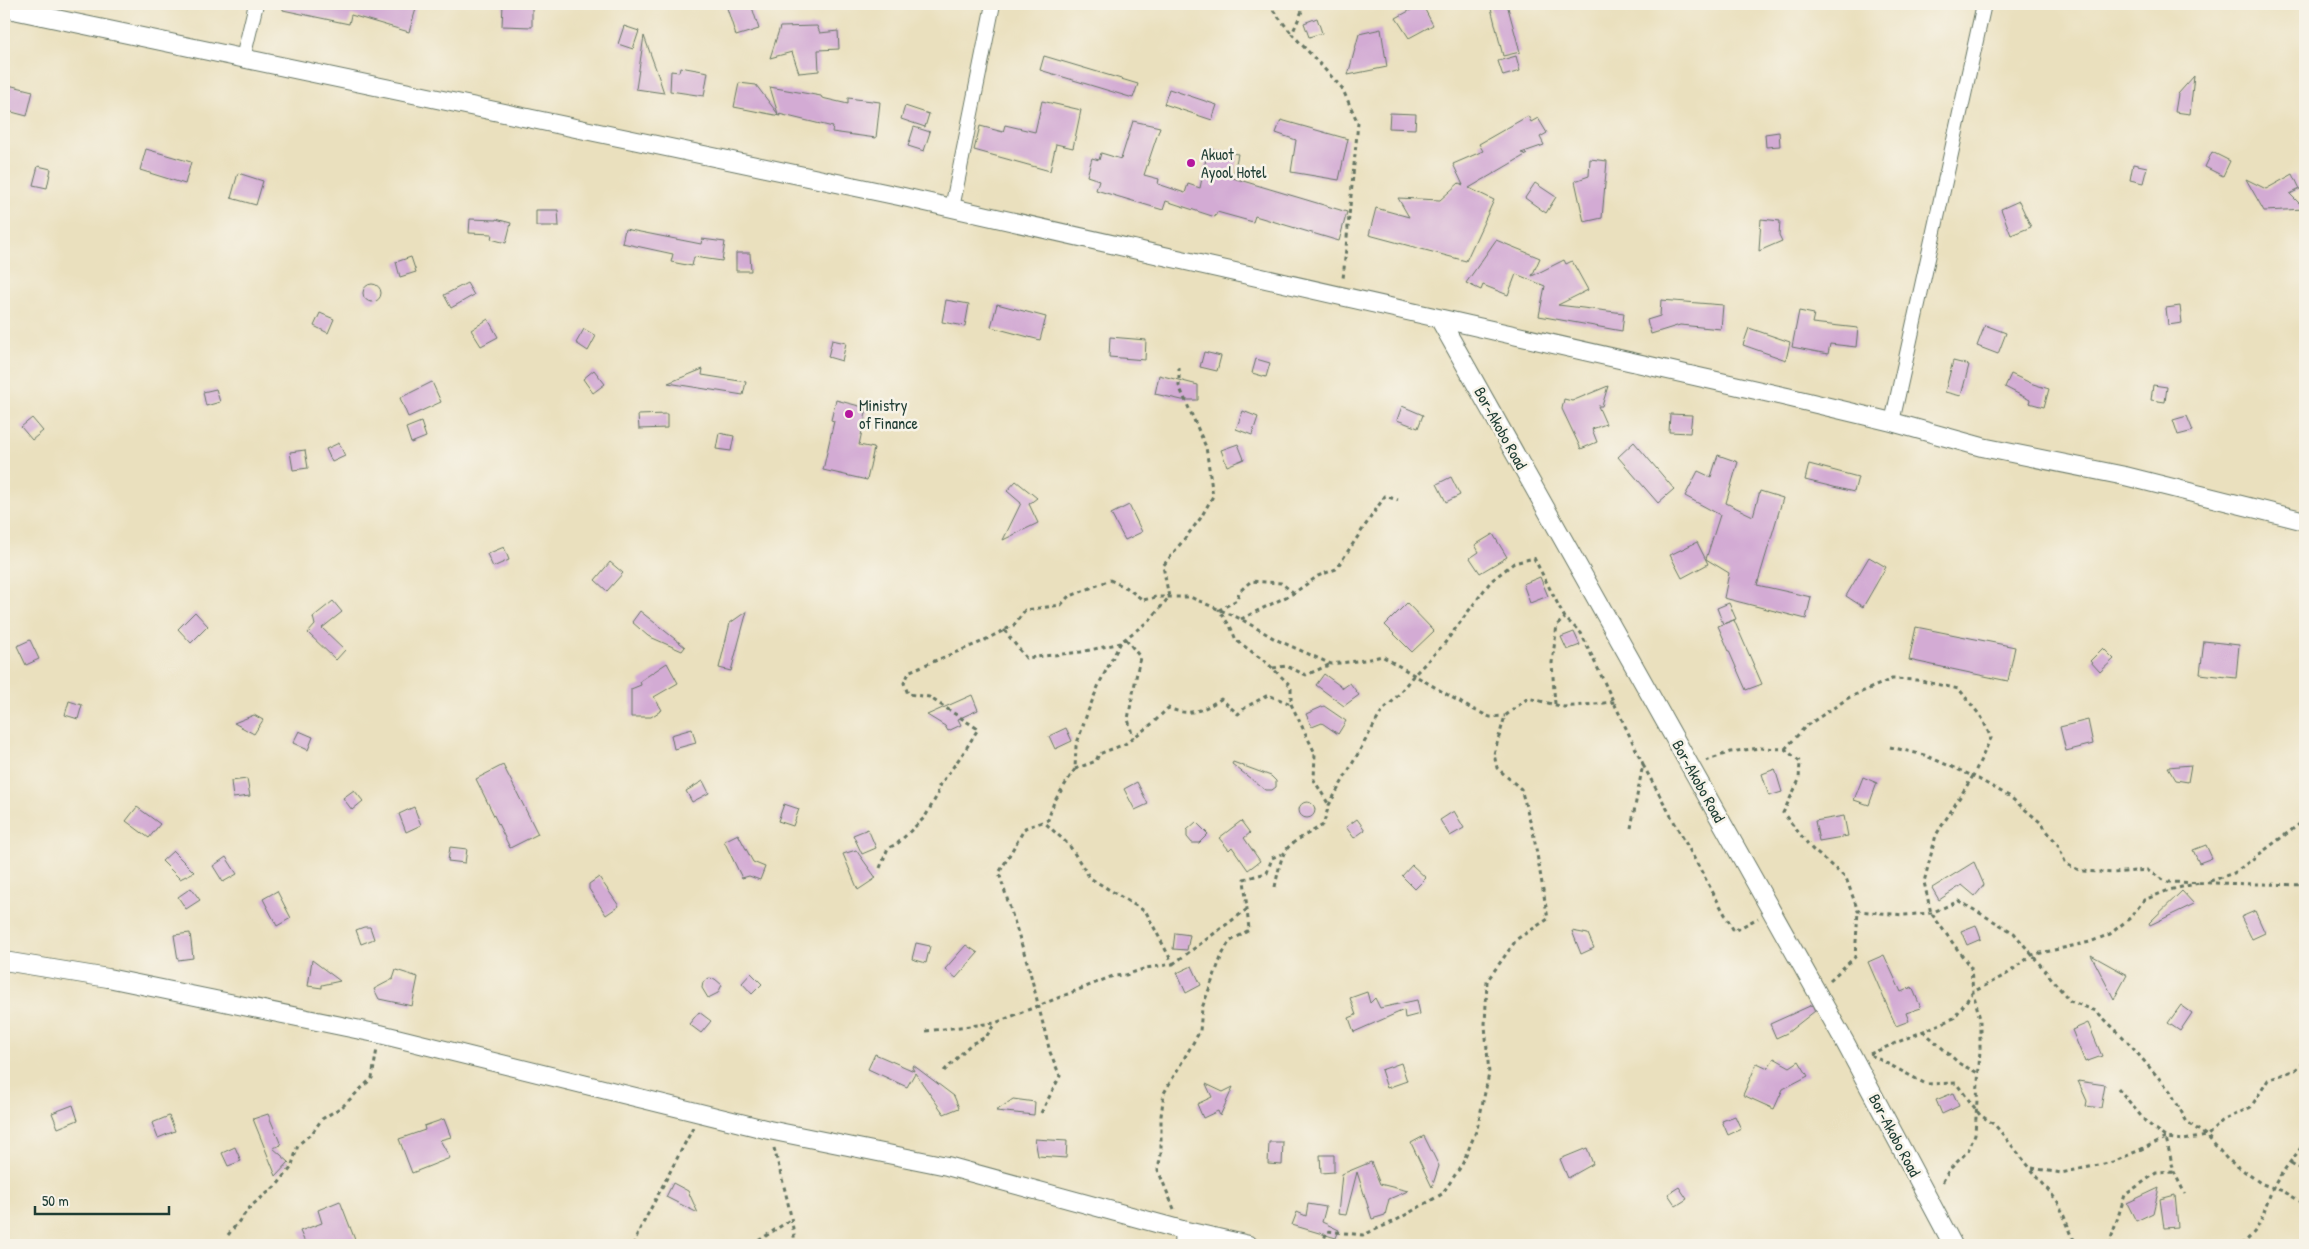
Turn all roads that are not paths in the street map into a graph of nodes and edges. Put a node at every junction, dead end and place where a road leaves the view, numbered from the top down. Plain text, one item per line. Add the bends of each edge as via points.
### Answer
1 (256, 4) edge
2 (993, 4) edge
3 (1984, 4) edge
4 (4, 8) edge
5 (243, 58) junction
6 (952, 208) junction
7 (1440, 320) junction
8 (1892, 422) junction
9 (2305, 522) edge
10 (4, 961) edge
11 (1182, 1238) edge
12 (1248, 1245) edge
13 (1953, 1245) edge

1 - 5 street
2 - 6 street
3 - 8 street
4 - 5 street
5 - 6 street
6 - 7 street
7 - 8 street
7 - 13 street, Bor-Akobo Road via 1772,910
8 - 9 street via 1982,448 2125,476
10 - 11 street via 108,978 380,1034 700,1114 947,1166
11 - 12 street

